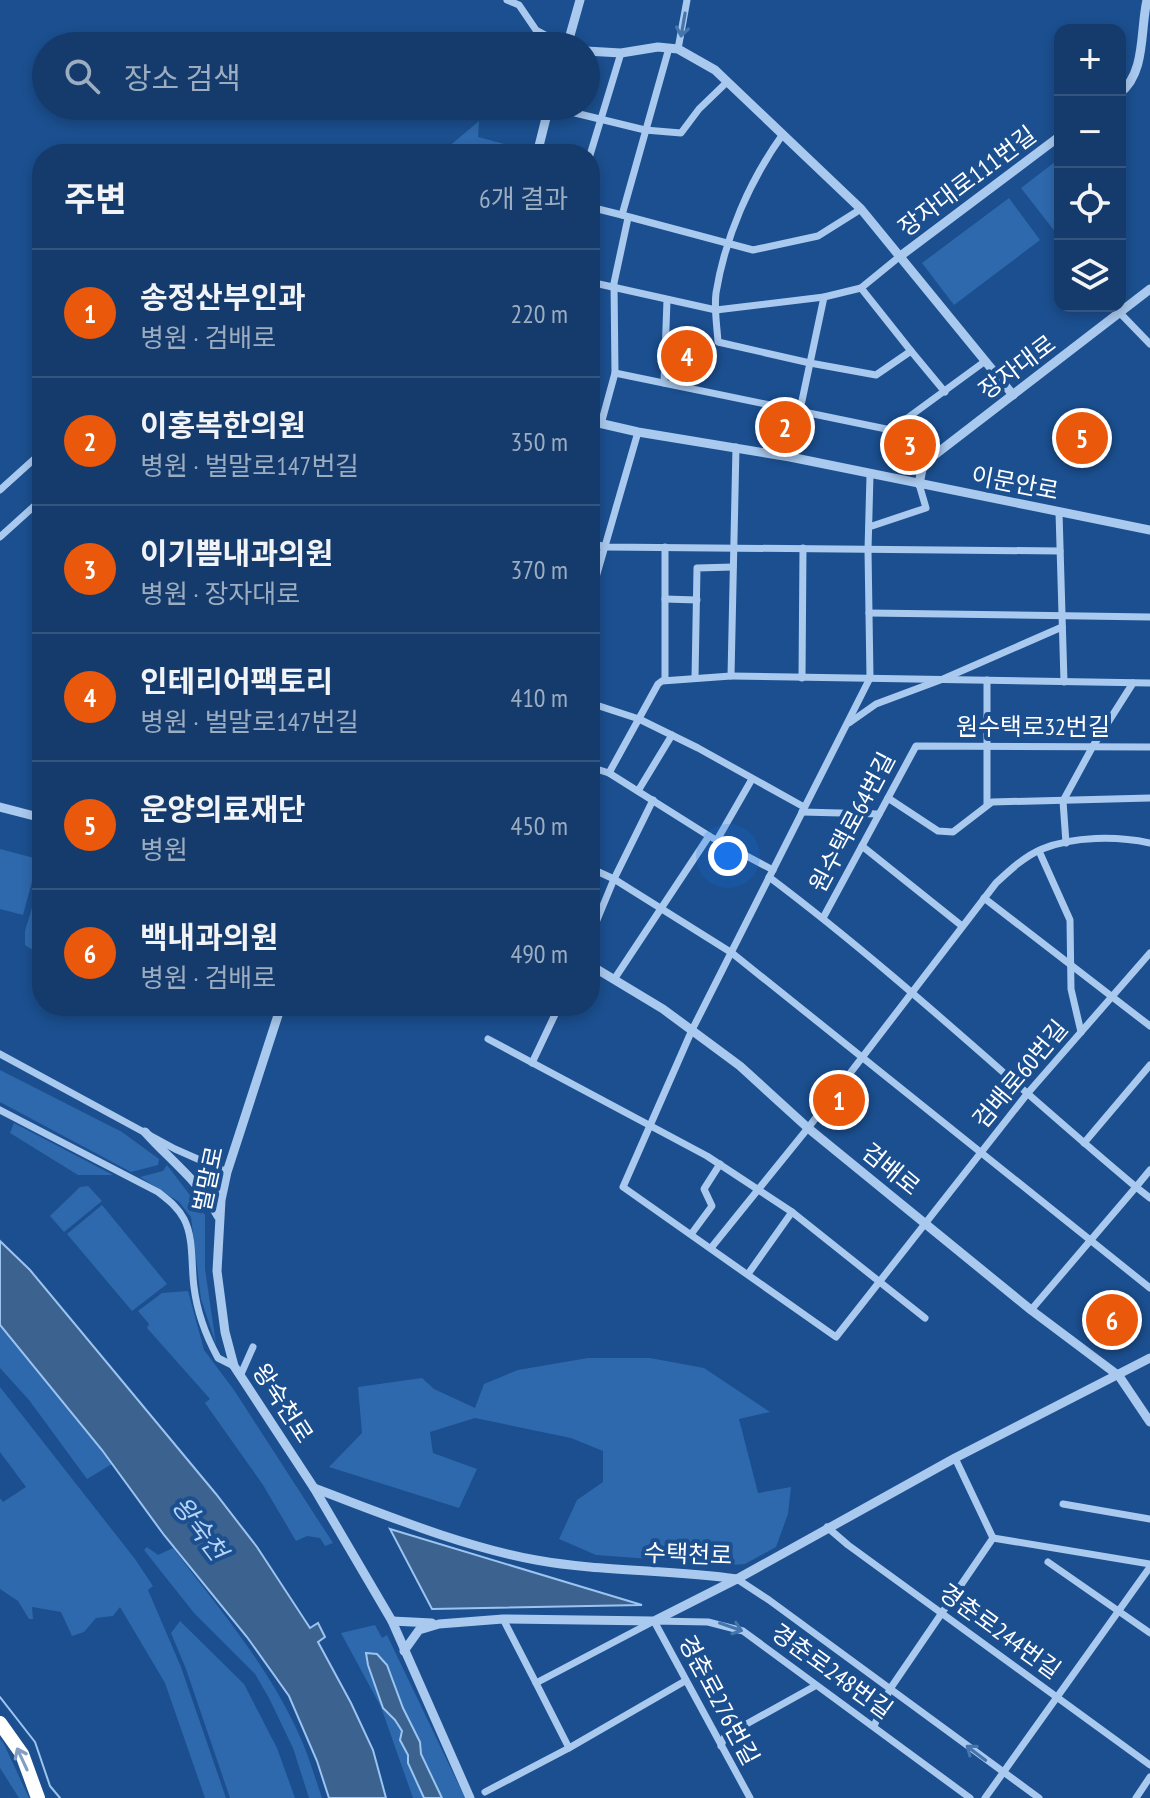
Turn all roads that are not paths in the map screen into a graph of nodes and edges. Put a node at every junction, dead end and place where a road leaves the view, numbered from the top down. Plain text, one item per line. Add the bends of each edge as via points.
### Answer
1 (507, 0) edge
2 (580, 0) edge
3 (687, 0) edge
4 (1147, 0) edge
5 (540, 32) edge
6 (570, 32) edge
7 (674, 49) junction
8 (600, 52) edge
9 (621, 53) junction
10 (727, 82) junction
11 (1126, 87) edge
12 (600, 116) edge
13 (600, 119) edge
14 (546, 120) edge
15 (599, 120) edge
16 (645, 130) junction
17 (783, 134) junction
18 (1054, 141) edge
19 (540, 144) edge
20 (593, 144) edge
21 (861, 209) junction
22 (600, 210) edge
23 (625, 216) junction
24 (727, 243) junction
25 (899, 257) junction
26 (600, 284) edge
27 (614, 288) junction
28 (861, 288) junction
29 (1150, 289) edge
30 (824, 297) junction
31 (667, 300) junction
32 (716, 310) junction
33 (1120, 313) junction
34 (1150, 344) edge
35 (911, 351) junction
36 (984, 362) junction
37 (810, 363) junction
38 (615, 373) junction
39 (664, 383) junction
40 (945, 392) junction
41 (1013, 395) junction
42 (799, 411) junction
43 (601, 424) joint
44 (638, 432) junction
45 (736, 447) junction
46 (790, 457) junction
47 (32, 461) edge
48 (870, 475) junction
49 (919, 484) junction
50 (0, 490) edge
51 (32, 508) edge
52 (1059, 512) junction
53 (869, 527) junction
54 (1150, 530) edge
55 (0, 537) edge
56 (600, 546) edge
57 (606, 547) junction
58 (665, 547) junction
59 (733, 547) junction
60 (803, 548) junction
61 (868, 550) junction
62 (1060, 551) junction
63 (600, 566) edge
64 (733, 567) junction
65 (665, 599) junction
66 (697, 600) junction
67 (869, 613) junction
68 (1150, 615) edge
69 (1061, 616) junction
70 (1062, 627) junction
71 (731, 676) junction
72 (695, 678) junction
73 (802, 678) junction
74 (870, 678) junction
75 (943, 679) junction
76 (665, 680) junction
77 (987, 680) junction
78 (1064, 682) junction
79 (1133, 683) junction
80 (1150, 683) edge
81 (600, 706) edge
82 (639, 719) junction
83 (845, 725) junction
84 (672, 735) junction
85 (916, 746) joint
86 (986, 746) junction
87 (1093, 746) junction
88 (1150, 747) edge
89 (600, 770) edge
90 (609, 773) junction
91 (752, 779) junction
92 (638, 791) junction
93 (888, 798) junction
94 (1150, 798) edge
95 (653, 800) junction
96 (1063, 801) junction
97 (987, 804) junction
98 (0, 807) edge
99 (803, 809) junction
100 (879, 814) junction
101 (32, 815) edge
102 (713, 838) junction
103 (1066, 843) junction
104 (1150, 843) edge
105 (862, 846) junction
106 (1039, 851) junction
107 (600, 873) edge
108 (771, 874) junction
109 (614, 879) junction
110 (984, 898) junction
111 (661, 908) junction
112 (600, 913) edge
113 (823, 918) junction
114 (962, 926) junction
115 (732, 953) junction
116 (1150, 953) edge
117 (1071, 964) junction
118 (600, 970) edge
119 (615, 978) junction
120 (913, 991) junction
121 (1113, 996) junction
122 (278, 1016) edge
123 (554, 1016) edge
124 (1150, 1026) edge
125 (692, 1030) junction
126 (1081, 1032) junction
127 (488, 1039) dead end
128 (0, 1054) edge
129 (863, 1057) junction
130 (532, 1063) junction
131 (1150, 1065) edge
132 (1027, 1094) junction
133 (0, 1110) edge
134 (651, 1125) junction
135 (808, 1128) junction
136 (145, 1132) junction
137 (1084, 1143) junction
138 (981, 1152) junction
139 (720, 1164) junction
140 (1150, 1170) edge
141 (227, 1172) junction
142 (1136, 1187) junction
143 (759, 1189) junction
144 (1150, 1198) edge
145 (792, 1212) junction
146 (219, 1216) junction
147 (925, 1223) junction
148 (692, 1233) junction
149 (1091, 1241) junction
150 (711, 1248) junction
151 (748, 1274) junction
152 (880, 1280) junction
153 (1150, 1288) edge
154 (1031, 1310) junction
155 (925, 1318) dead end
156 (253, 1347) dead end
157 (1150, 1358) edge
158 (238, 1370) junction
159 (1119, 1376) junction
160 (1150, 1422) edge
161 (955, 1458) junction
162 (314, 1488) junction
163 (1063, 1504) dead end
164 (1150, 1519) edge
165 (827, 1527) junction
166 (993, 1538) junction
167 (1048, 1562) dead end
168 (1150, 1565) edge
169 (700, 1574) junction
170 (737, 1579) junction
171 (707, 1594) junction
172 (1119, 1611) junction
173 (941, 1614) junction
174 (503, 1619) junction
175 (392, 1621) junction
176 (654, 1621) junction
177 (439, 1624) junction
178 (1150, 1633) edge
179 (404, 1651) junction
180 (685, 1681) junction
181 (536, 1683) junction
182 (815, 1686) junction
183 (890, 1689) junction
184 (1057, 1699) junction
185 (0, 1723) edge
186 (874, 1726) junction
187 (721, 1746) junction
188 (569, 1748) junction
189 (1150, 1765) edge
190 (1004, 1774) junction
191 (1150, 1777) edge
192 (485, 1792) dead end
193 (38, 1798) edge
194 (470, 1798) edge
195 (750, 1798) edge
196 (970, 1798) edge
197 (985, 1798) edge
198 (1039, 1798) edge
199 (1136, 1798) edge

1 - 5 street via 519,5
2 - 6 street
3 -> 7 street
4 - 11 street via 1136,73
7 - 9 street
7 - 10 street
7 - 16 street
8 - 9 street
9 - 12 street
10 - 16 street via 681,133
10 - 17 street
13 - 16 street
14 - 19 street
15 - 20 street
16 - 23 street
17 - 21 street
17 - 24 street via 767,156
18 - 25 street, 장자대로111번길
21 - 24 street via 818,236 753,250
21 - 25 street
22 - 23 street
23 - 24 street
23 - 27 street
24 - 32 street
25 - 28 street
25 - 36 street
26 - 27 street
27 - 31 street
27 - 38 street
28 - 30 street
28 - 35 street
29 - 33 street, 장자대로
30 - 32 street
30 - 37 street
31 - 32 street
31 - 39 street
32 - 37 street via 718,342
33 - 34 street
33 - 41 street, 장자대로
35 - 37 street via 876,375
35 - 40 street
36 - 40 street
36 - 41 street
37 - 42 street
38 - 39 street
38 - 43 street
39 - 42 street
40 - 42 street via 891,430
41 - 49 street, 장자대로 via 932,457
42 - 46 street
43 - 44 street, 이문안로
44 - 45 street, 이문안로
44 - 57 street
45 - 46 street, 이문안로
45 - 59 street
46 - 48 street, 이문안로
47 - 50 street
48 - 49 street, 이문안로
48 - 53 street
49 - 52 street, 이문안로
49 - 53 street via 926,508
51 - 55 street
52 - 54 street, 이문안로
52 - 62 street
53 - 61 street
56 - 57 street
57 - 58 street
57 - 63 street
58 - 59 street
58 - 65 street
59 - 60 street
59 - 64 street
60 - 61 street
60 - 73 street
61 - 62 street
61 - 67 street
62 - 69 street
64 - 66 street via 697,568
64 - 71 street
65 - 66 street
65 - 76 street
66 - 72 street
67 - 69 street
67 - 74 street
68 - 69 street
69 - 70 street
70 - 75 street
70 - 78 street
71 - 72 street
71 - 73 street
72 - 76 street
73 - 74 street
74 - 75 street
74 - 83 street
75 - 77 street
75 - 83 street via 876,704
76 - 82 street
77 - 78 street
77 - 86 street
78 - 79 street
79 - 80 street
79 - 87 street
81 - 82 street
82 - 84 street
82 - 90 street
83 - 99 street
84 - 91 street
84 - 92 street
85 - 86 street, 원수택로32번길
85 - 93 street, 원수택로64번길
86 - 87 street, 원수택로32번길
86 - 97 street
87 - 88 street, 원수택로32번길
87 - 96 street
89 - 90 street
90 - 92 street
91 - 99 street
91 - 102 street
92 - 95 street
93 - 97 street via 946,833 959,829
93 - 100 street, 원수택로64번길
94 - 96 street
95 - 102 street
95 - 109 street
96 - 97 street
96 - 103 street
98 - 101 street
99 - 100 street
99 - 108 street
100 - 105 street, 원수택로64번길
102 - 108 street
102 - 111 street
103 - 104 street
103 - 106 street
105 - 113 street, 원수택로64번길
105 - 114 street
106 - 110 street via 1017,864
106 - 117 street via 1070,920
107 - 109 street
108 - 113 street
108 - 115 street
109 - 111 street
109 - 112 street
110 - 114 street
110 - 117 street
111 - 115 street
111 - 119 street
113 - 120 street
114 - 120 street
115 - 125 street
115 - 129 street
116 - 121 street, 검배로60번길
117 - 121 street
117 - 126 street
118 - 119 street, 검배로
119 - 125 street, 검배로
120 - 129 street
120 - 132 street
121 - 124 street
121 - 126 street, 검배로60번길
122 - 141 street, 벌말로
123 - 130 street
125 - 134 street
125 - 135 street, 검배로
126 - 132 street, 검배로60번길
127 - 130 street
128 - 136 street
129 - 135 street
129 - 138 street
130 - 134 street
131 - 137 street
132 - 137 street
132 - 138 street, 검배로60번길
133 - 158 street, 왕숙천로 via 158,1192 176,1207 188,1232 194,1291 211,1345 218,1358
134 - 139 street
134 - 148 street via 623,1187
135 - 143 street
135 - 147 street, 검배로
136 - 141 street
136 - 146 street via 190,1177
137 - 142 street
138 - 147 street, 검배로60번길
138 - 149 street
139 - 143 street
139 - 148 street via 704,1189 712,1206
140 - 142 street
141 - 146 street, 벌말로
142 - 144 street
142 - 149 street
143 - 145 street
143 - 150 street
145 - 151 street
145 - 152 street
146 - 158 street, 벌말로 via 219,1294
147 - 152 street, 검배로60번길
147 - 154 street, 검배로
148 - 150 street
149 - 153 street
149 - 154 street
150 - 151 street
151 - 152 street, 검배로60번길 via 836,1337
152 - 155 street
154 - 159 street, 검배로
156 - 158 street
157 - 159 street, 수택천로
158 - 162 street, 왕숙천로
159 - 160 street, 검배로
159 - 161 street, 수택천로
161 - 165 street, 수택천로
161 - 166 street
162 - 169 street, 수택천로 via 469,1543 534,1560
162 - 175 street, 왕숙천로
163 - 164 street
165 - 170 street, 수택천로
165 - 173 street, 경춘로244번길
166 - 168 street
166 - 173 street
167 - 172 street
168 - 172 street
169 - 170 street, 수택천로
169 - 171 street
170 - 171 street
170 - 183 street
171 - 176 street
172 - 178 street
172 - 184 street
173 - 183 street
173 - 184 street, 경춘로244번길
174 - 176 street
174 - 177 street
174 - 181 street
175 - 177 street
175 - 179 street, 왕숙천로
176 - 180 street, 경춘로276번길
176 - 181 street
176 -> 182 street, 경춘로248번길 via 732,1626
177 - 179 street via 419,1630
179 - 194 street, 왕숙천로
180 - 187 street, 경춘로276번길
180 - 188 street
181 - 188 street
182 - 186 street, 경춘로248번길
182 - 187 street via 725,1736
183 - 186 street
190 -> 183 street
184 - 189 street, 경춘로244번길
184 - 190 street
193 -> 185 highway via 22,1754
186 - 196 street, 경춘로248번길
187 - 195 street, 경춘로276번길
188 - 192 street
190 - 197 street
190 - 198 street
191 - 199 street

